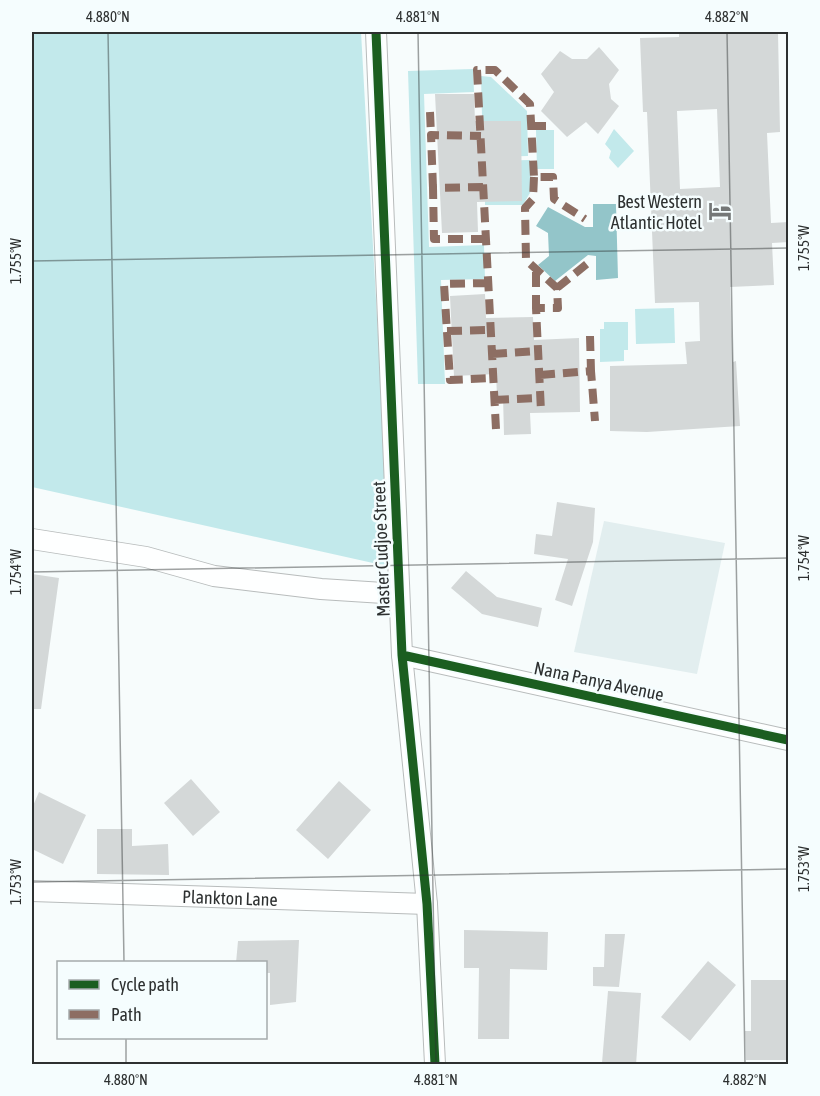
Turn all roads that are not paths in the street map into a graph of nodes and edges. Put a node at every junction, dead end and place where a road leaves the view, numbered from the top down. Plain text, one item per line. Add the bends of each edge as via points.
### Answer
1 (376, 32) edge
2 (32, 539) edge
3 (399, 594) junction
4 (402, 656) junction
5 (789, 740) edge
6 (32, 891) edge
7 (427, 904) junction
8 (435, 1065) edge

1 - 3 street, Master Cudjoe Street
2 - 3 street via 146,557 214,576
3 - 4 street, Master Cudjoe Street
4 - 5 street, Nana Panya Avenue
4 - 7 street, Master Cudjoe Street
6 - 7 street, Plankton Lane
7 - 8 street, Master Cudjoe Street

